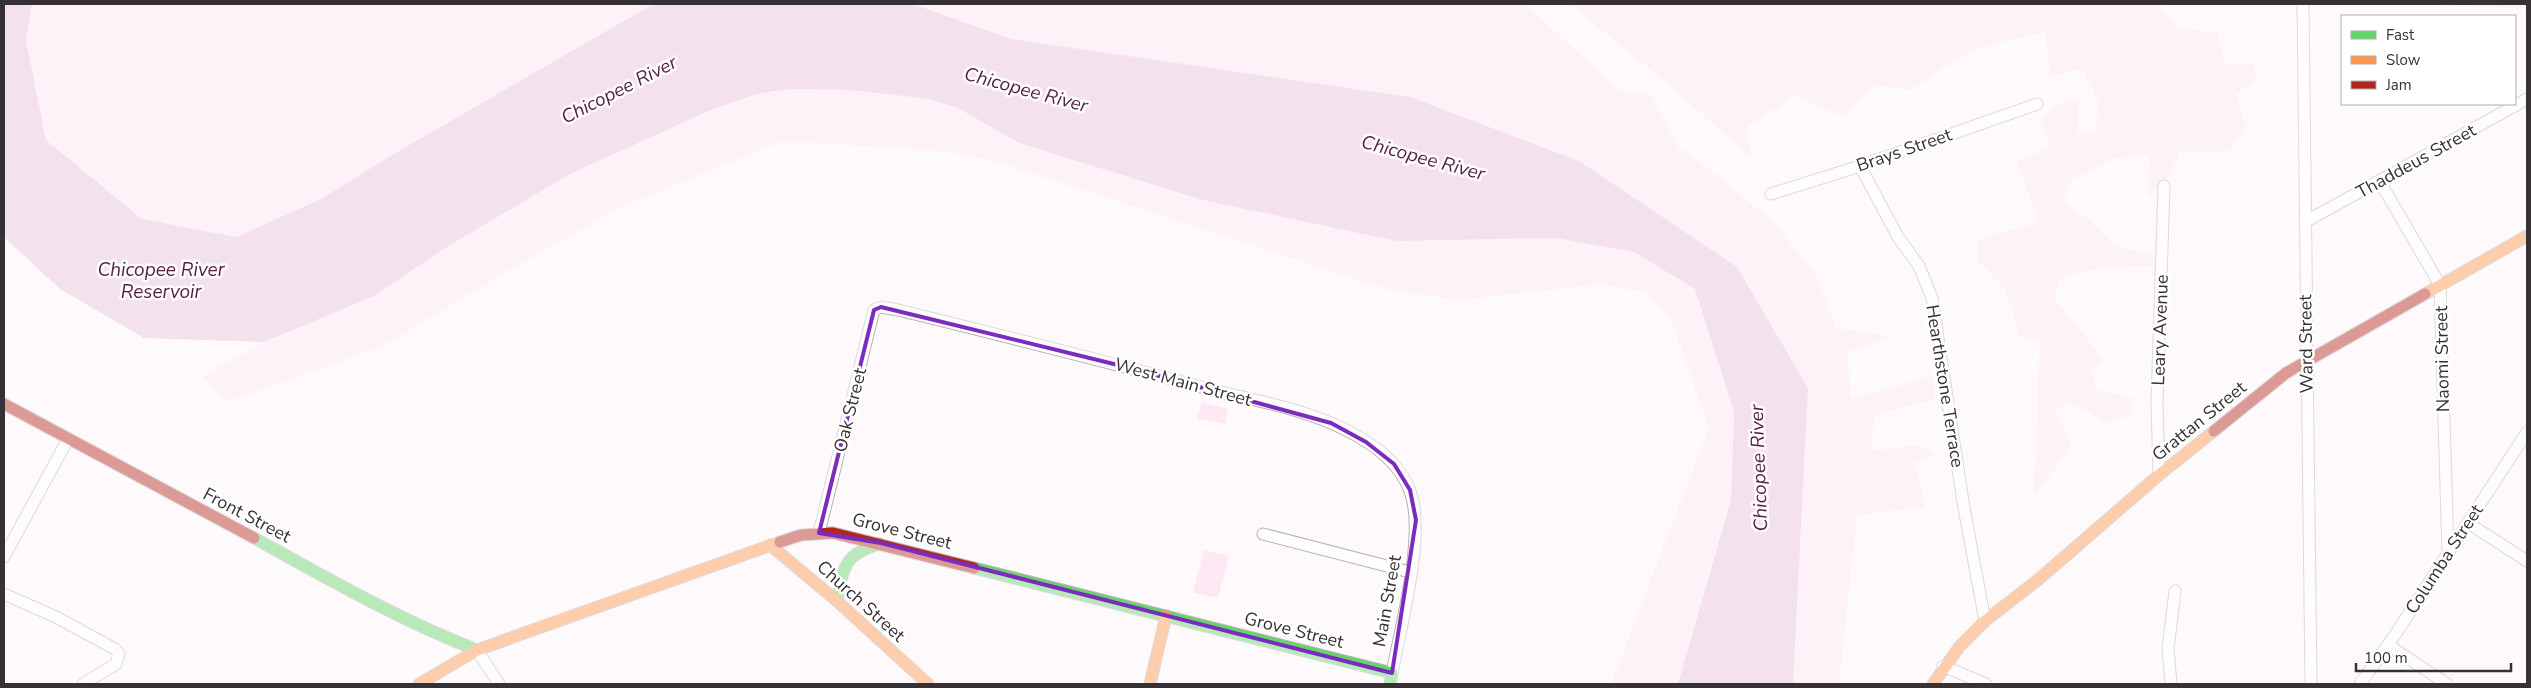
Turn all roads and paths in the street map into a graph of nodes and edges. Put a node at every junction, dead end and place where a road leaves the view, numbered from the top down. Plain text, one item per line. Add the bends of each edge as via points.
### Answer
1 (2303, 4) edge
2 (2527, 99) edge
3 (2037, 104) dead end
4 (1860, 166) junction
5 (2380, 182) junction
6 (2164, 186) dead end
7 (1771, 194) dead end
8 (2305, 222) junction
9 (2527, 236) edge
10 (2440, 285) junction
11 (898, 310) joint
12 (2308, 361) junction
13 (4, 404) edge
14 (2527, 432) edge
15 (68, 439) junction
16 (2159, 475) junction
17 (1416, 523) joint
18 (2468, 523) junction
19 (819, 533) junction
20 (1263, 534) dead end
21 (882, 543) junction
22 (770, 545) junction
23 (2448, 554) junction
24 (4, 557) edge
25 (2527, 561) edge
26 (1410, 572) junction
27 (2175, 591) dead end
28 (4, 594) edge
29 (837, 601) junction
30 (1166, 616) junction
31 (1986, 622) junction
32 (2388, 645) junction
33 (477, 650) junction
34 (1943, 666) junction
35 (1391, 678) edge
36 (83, 684) edge
37 (419, 684) edge
38 (499, 684) edge
39 (928, 684) edge
40 (1150, 684) edge
41 (1933, 684) edge
42 (1986, 684) edge
43 (2171, 684) edge
44 (2311, 684) edge
45 (2360, 684) edge
46 (2447, 684) edge

1 - 8 street, Ward Street
2 - 5 street, Thaddeus Street
3 - 4 street, Brays Street
4 - 7 street, Brays Street
4 - 31 street, Hearthstone Terrace via 1898,237 1919,266 1932,298 1964,508
5 - 8 street, Thaddeus Street
5 - 10 street, Naomi Street
6 - 16 street, Leary Avenue
8 - 12 street, Ward Street
9 - 10 main road, Grattan Street
10 - 12 main road, Grattan Street
10 - 23 street, Naomi Street
11 - 17 street, West Main Street via 1131,368 1330,423 1361,439 1394,464 1410,490
11 - 19 street, Oak Street via 880,307 874,310
12 - 16 main road, Grattan Street via 2286,373
12 - 44 street, Ward Street
13 - 15 main road, Front Street
14 - 18 street, Columba Street
15 - 24 street
15 - 33 main road, Front Street via 374,603
16 - 31 main road, Grattan Street
17 - 26 street, Main Street
18 - 23 street, Columba Street
18 - 25 street
19 - 21 main road, Grove Street via 844,534
19 - 22 main road, Grove Street
20 - 26 street
21 - 29 main road via 861,548 849,558 842,571
21 - 30 main road, Grove Street
22 - 29 main road, Church Street
22 - 33 main road, Grove Street
23 - 32 street, Columba Street
26 - 35 street, Main Street
27 - 43 street via 2168,649
28 - 36 street via 115,649 119,657 116,664
29 - 39 main road, Church Street
30 - 35 main road, Grove Street
30 - 40 main road
31 - 34 main road, Grattan Street
32 - 45 street, Columba Street
32 - 46 street
33 - 37 main road, Grove Street
33 - 38 street
34 - 41 main road, Grattan Street
34 - 42 street

